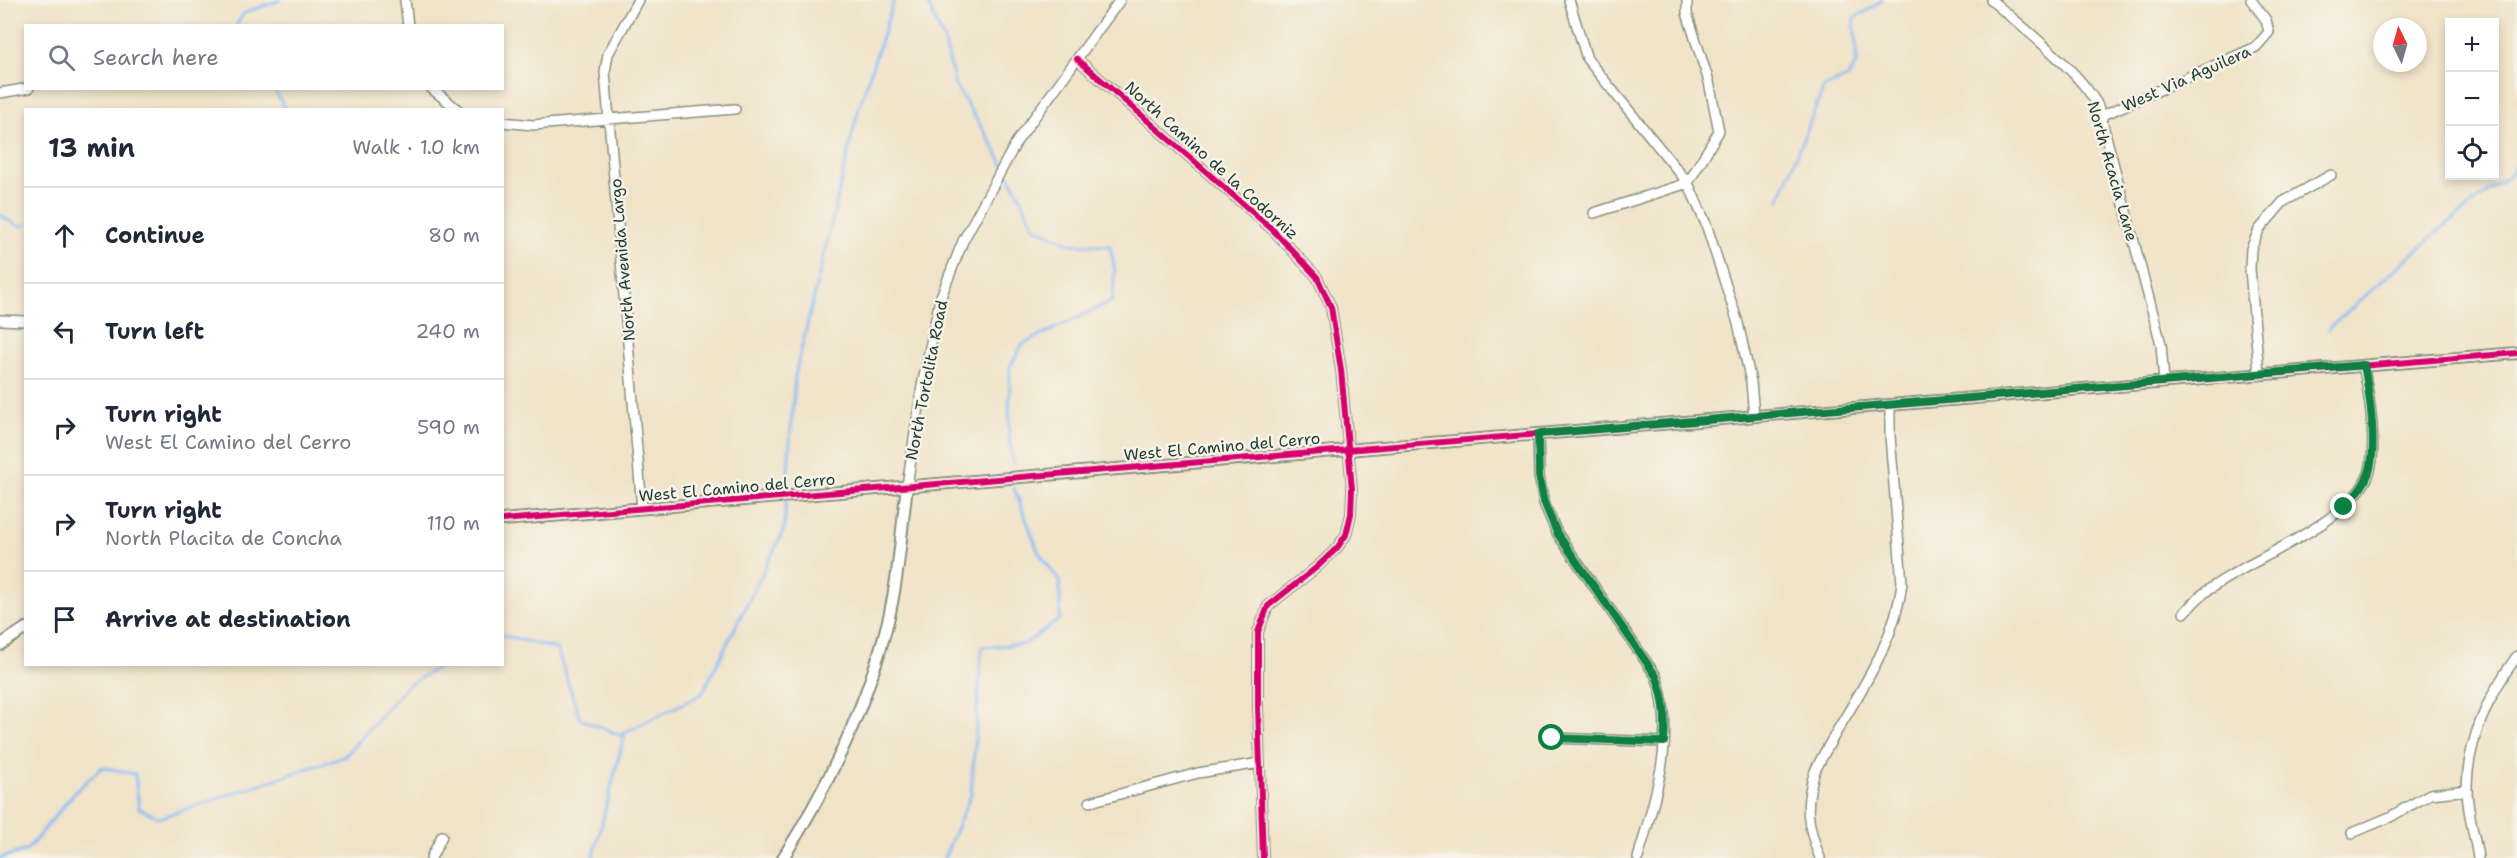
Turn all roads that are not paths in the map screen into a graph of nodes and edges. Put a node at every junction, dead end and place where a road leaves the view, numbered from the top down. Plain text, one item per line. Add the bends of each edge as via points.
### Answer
1 (405, 0) edge
2 (638, 0) edge
3 (1120, 0) edge
4 (1569, 0) edge
5 (1687, 0) edge
6 (1991, 0) edge
7 (2251, 0) edge
8 (408, 24) edge
9 (1077, 59) junction
10 (24, 89) edge
11 (433, 90) edge
12 (0, 93) edge
13 (456, 108) edge
14 (735, 109) dead end
15 (2099, 117) junction
16 (610, 120) junction
17 (504, 122) edge
18 (2331, 175) dead end
19 (1688, 183) junction
20 (1594, 213) dead end
21 (0, 320) edge
22 (24, 321) edge
23 (2517, 353) edge
24 (2364, 365) junction
25 (2259, 374) junction
26 (2164, 382) junction
27 (1890, 405) junction
28 (1754, 416) junction
29 (1538, 434) junction
30 (1348, 450) junction
31 (907, 486) junction
32 (642, 508) junction
33 (504, 520) edge
34 (2184, 614) dead end
35 (24, 629) edge
36 (0, 645) edge
37 (2517, 656) edge
38 (1552, 738) dead end
39 (1664, 742) junction
40 (1260, 763) junction
41 (2467, 790) junction
42 (1090, 802) dead end
43 (2352, 833) dead end
44 (442, 836) dead end
45 (431, 858) edge
46 (783, 858) edge
47 (1263, 858) edge
48 (1638, 858) edge
49 (1820, 858) edge
50 (2478, 858) edge

1 - 8 street
2 - 16 street, North Avenida Largo via 608,54 605,72
3 - 9 street, North Tortolita Road
4 - 19 street via 1587,59
5 - 19 street via 1687,14 1719,131
6 - 15 street, North Acacia Lane via 2075,75 2091,93
7 - 15 street, West Via Aguilera via 2266,20 2269,32 2256,47
9 - 30 street, North Camino de la Codorniz via 1250,209 1317,277 1335,325
9 - 31 street, North Tortolita Road via 1017,141 963,241 940,299
10 - 12 street
11 - 13 street
14 - 16 street
15 - 26 street, North Acacia Lane via 2161,344
16 - 17 street via 533,125
16 - 32 street, North Avenida Largo
18 - 25 street via 2283,202 2259,231 2251,249
19 - 20 street
19 - 28 street via 1706,224 1738,323
21 - 22 street
23 - 24 street, West El Camino del Cerro
24 - 25 street, West El Camino del Cerro
24 - 34 street via 2371,467 2354,498 2335,515 2203,594
25 - 26 street, West El Camino del Cerro
26 - 27 street, West El Camino del Cerro
27 - 28 street, West El Camino del Cerro
27 - 49 street via 1902,583 1899,607 1881,655 1815,771 1807,819
28 - 29 street, West El Camino del Cerro
29 - 30 street, West El Camino del Cerro
29 - 39 street via 1544,502 1557,533 1656,676 1666,718
30 - 31 street, West El Camino del Cerro
30 - 40 street, North Camino de la Codorniz via 1352,489 1346,535 1317,567 1268,606 1258,632
31 - 32 street, West El Camino del Cerro
31 - 46 street, North Tortolita Road via 896,585 869,678 851,731
32 - 33 street, West El Camino del Cerro
35 - 36 street
37 - 41 street via 2502,677 2472,739
38 - 39 street
39 - 48 street via 1660,777
40 - 42 street via 1198,773
40 - 47 street, North Camino de la Codorniz
41 - 43 street via 2430,794 2390,818
41 - 50 street
44 - 45 street

